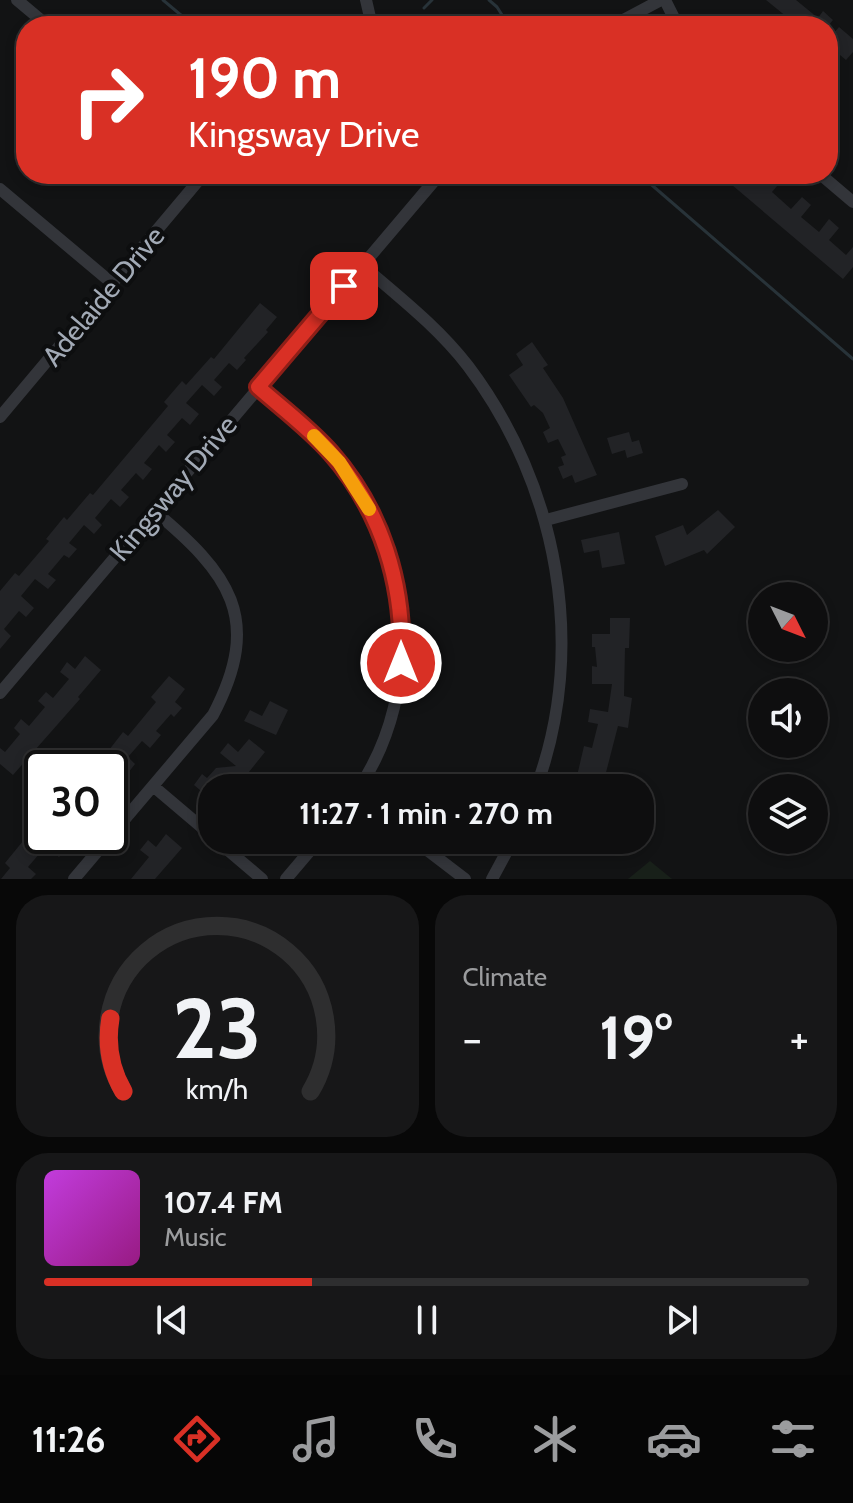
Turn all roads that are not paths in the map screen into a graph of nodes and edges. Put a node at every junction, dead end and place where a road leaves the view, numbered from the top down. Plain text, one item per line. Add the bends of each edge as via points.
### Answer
1 (17, 0) edge
2 (663, 0) edge
3 (36, 16) edge
4 (632, 16) edge
5 (196, 184) edge
6 (431, 184) edge
7 (832, 184) edge
8 (0, 189) edge
9 (853, 202) edge
10 (362, 265) junction
11 (113, 284) junction
12 (258, 387) junction
13 (7, 398) edge
14 (0, 417) edge
15 (682, 484) dead end
16 (153, 510) junction
17 (546, 520) junction
18 (0, 693) edge
19 (366, 774) edge
20 (540, 774) edge
21 (153, 786) junction
22 (198, 824) edge
23 (233, 854) edge
24 (307, 854) edge
25 (432, 854) edge
26 (505, 854) edge
27 (74, 879) edge
28 (262, 879) edge
29 (286, 879) edge
30 (465, 879) edge
31 (492, 879) edge

1 - 3 street
2 - 4 street
5 - 11 street, Adelaide Drive
6 - 10 street, Kingsway Drive
7 - 9 street
8 - 11 street
10 - 12 street, Kingsway Drive
10 - 17 street via 423,317 478,381 517,445
11 - 13 street, Adelaide Drive
12 - 16 street, Kingsway Drive
12 - 19 street via 339,462 366,504 390,559 401,616 399,678 385,736
13 - 14 street, Adelaide Drive
15 - 17 street
16 - 18 street, Kingsway Drive
16 - 21 street via 201,551 221,577 235,606 238,638 226,691 213,715
17 - 20 street via 562,644 552,738
21 - 22 street
21 - 27 street
23 - 28 street
24 - 29 street
25 - 30 street
26 - 31 street

